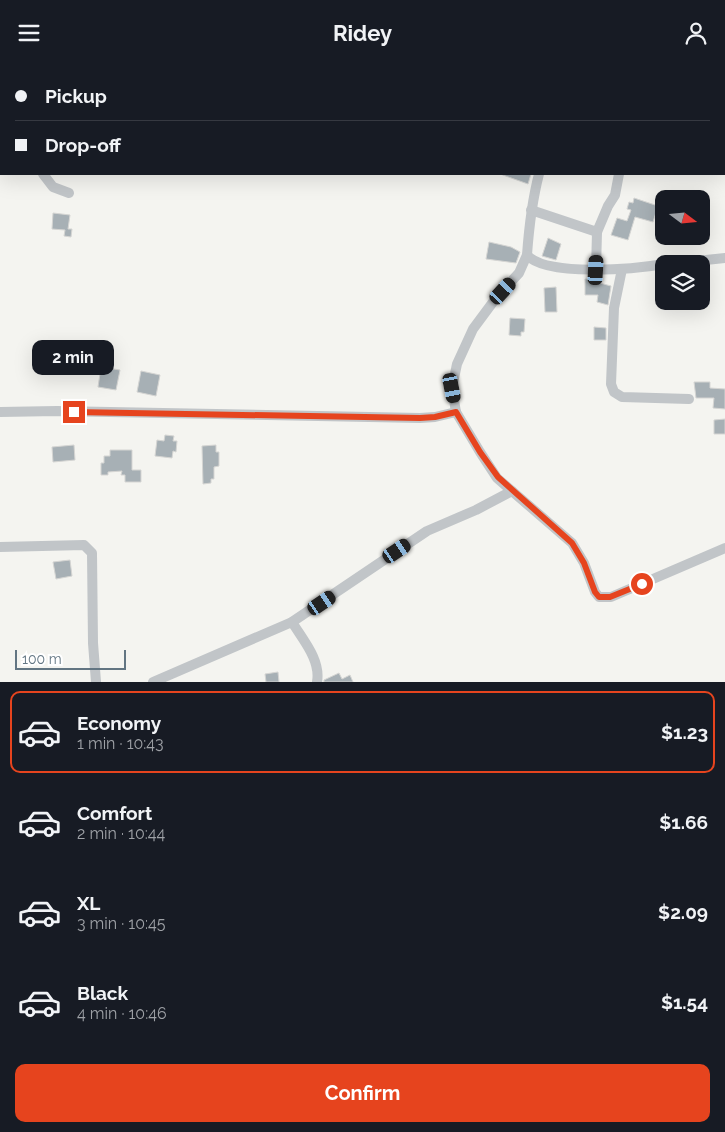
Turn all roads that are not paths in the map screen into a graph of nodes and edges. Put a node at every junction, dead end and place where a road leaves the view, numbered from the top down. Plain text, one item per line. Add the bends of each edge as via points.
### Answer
1 (43, 175) edge
2 (539, 175) edge
3 (619, 175) edge
4 (69, 193) dead end
5 (531, 210) junction
6 (597, 232) junction
7 (527, 255) junction
8 (725, 258) edge
9 (710, 260) edge
10 (655, 265) edge
11 (622, 269) junction
12 (596, 270) junction
13 (689, 399) dead end
14 (456, 412) junction
15 (0, 413) edge
16 (512, 491) junction
17 (0, 547) edge
18 (725, 548) edge
19 (292, 622) junction
20 (96, 682) edge
21 (153, 682) edge
22 (317, 682) edge

1 - 4 street via 53,187
2 - 5 street
3 - 6 street via 615,195
5 - 6 street
5 - 7 street
6 - 12 street
7 - 12 street via 540,264
7 - 14 street via 519,273 473,329 457,364 452,388
8 - 9 street
10 - 11 street
11 - 12 street
11 - 13 street via 614,308 612,389 622,397
14 - 15 street via 420,418
14 - 16 street via 480,452
16 - 18 street via 572,543 599,597 610,597
16 - 19 street via 427,531
17 - 20 street via 84,545 92,553
19 - 21 street
19 - 22 street via 315,659

